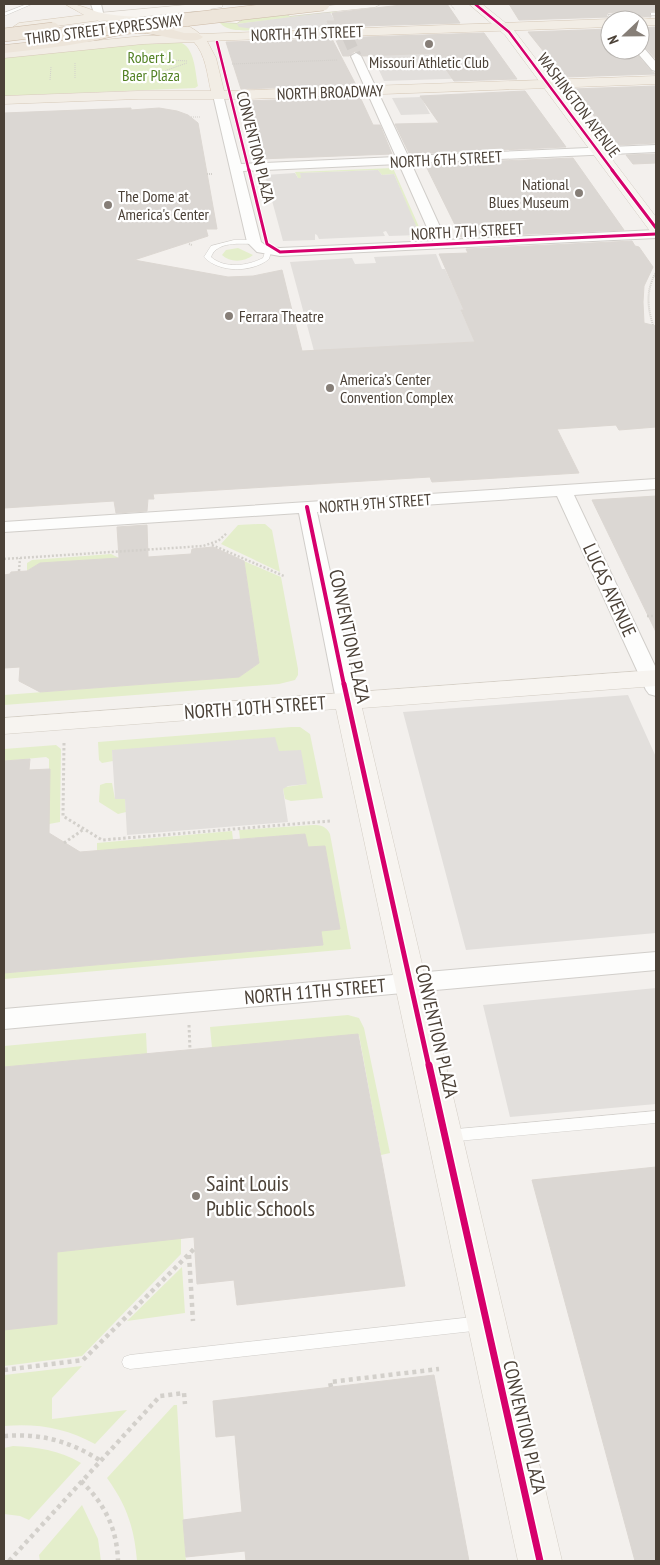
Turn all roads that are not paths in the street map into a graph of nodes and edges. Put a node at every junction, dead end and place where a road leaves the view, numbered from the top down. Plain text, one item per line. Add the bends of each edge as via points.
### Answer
1 (71, 4) edge
2 (96, 4) edge
3 (237, 4) edge
4 (281, 4) edge
5 (323, 4) edge
6 (375, 4) edge
7 (475, 4) edge
8 (197, 5) edge
9 (341, 5) edge
10 (35, 7) edge
11 (4, 16) edge
12 (99, 17) junction
13 (600, 20) edge
14 (4, 24) edge
15 (503, 26) junction
16 (4, 29) edge
17 (4, 35) edge
18 (197, 37) junction
19 (4, 41) edge
20 (4, 48) edge
21 (4, 54) edge
22 (351, 58) tunnel mouth
23 (656, 80) edge
24 (547, 84) junction
25 (372, 90) junction
26 (218, 95) junction
27 (4, 100) edge
28 (656, 148) edge
29 (599, 152) junction
30 (404, 161) junction
31 (236, 168) junction
32 (656, 228) edge
33 (656, 234) edge
34 (442, 245) junction
35 (261, 248) junction
36 (656, 484) edge
37 (564, 490) junction
38 (307, 507) junction
39 (4, 528) edge
40 (654, 682) edge
41 (348, 700) junction
42 (4, 726) edge
43 (656, 961) edge
44 (412, 982) junction
45 (4, 1019) edge
46 (656, 1117) edge
47 (445, 1136) junction
48 (487, 1323) junction
49 (130, 1362) dead end
50 (540, 1561) edge

1 - 12 main road
2 - 12 street
3 - 8 street
4 - 17 highway, THIRD STREET EXPRESSWAY, bridge
5 - 19 highway, THIRD STREET EXPRESSWAY, bridge
6 - 9 street
7 - 15 street, WASHINGTON AVENUE
8 - 9 street via 215,18 228,20
8 - 12 street
10 - 11 lane
10 - 14 main road via 23,18
12 - 16 main road
12 - 18 main road via 165,25 183,29
12 - 20 highway via 94,27 76,35
13 - 15 main road, NORTH 4TH STREET
15 - 18 main road, NORTH 4TH STREET via 346,35
15 - 24 street, WASHINGTON AVENUE
18 - 20 highway via 139,29 61,43
18 - 21 main road, NORTH 4TH STREET via 106,42
18 - 26 main road, CONVENTION PLAZA via 207,52
22 - 25 street
23 - 24 main road, NORTH BROADWAY
24 - 25 main road, NORTH BROADWAY
24 - 29 street, WASHINGTON AVENUE
25 - 26 main road, NORTH BROADWAY
25 - 30 street
26 - 27 main road, NORTH BROADWAY
26 - 31 street, CONVENTION PLAZA
28 - 29 street, NORTH 6TH STREET
29 - 30 street, NORTH 6TH STREET
29 - 32 street, WASHINGTON AVENUE
30 - 31 street, NORTH 6TH STREET
30 - 34 street
31 - 35 street, CONVENTION PLAZA
33 - 34 street, NORTH 7TH STREET
34 - 35 street, NORTH 7TH STREET
35 - 35 lane via 233,243 216,246 207,256 223,265 243,266 266,259
36 - 37 street, NORTH 9TH STREET
37 - 38 street, NORTH 9TH STREET
37 - 40 street, LUCAS AVENUE
38 - 39 street, NORTH 9TH STREET via 226,521
38 - 41 street, CONVENTION PLAZA
40 - 41 street, NORTH 10TH STREET
41 - 42 street, NORTH 10TH STREET
41 - 44 street, CONVENTION PLAZA
43 - 44 street, NORTH 11TH STREET
44 - 45 street, NORTH 11TH STREET
44 - 47 street, CONVENTION PLAZA
46 - 47 lane
47 - 48 street, CONVENTION PLAZA
48 - 49 lane
48 - 50 street, CONVENTION PLAZA

